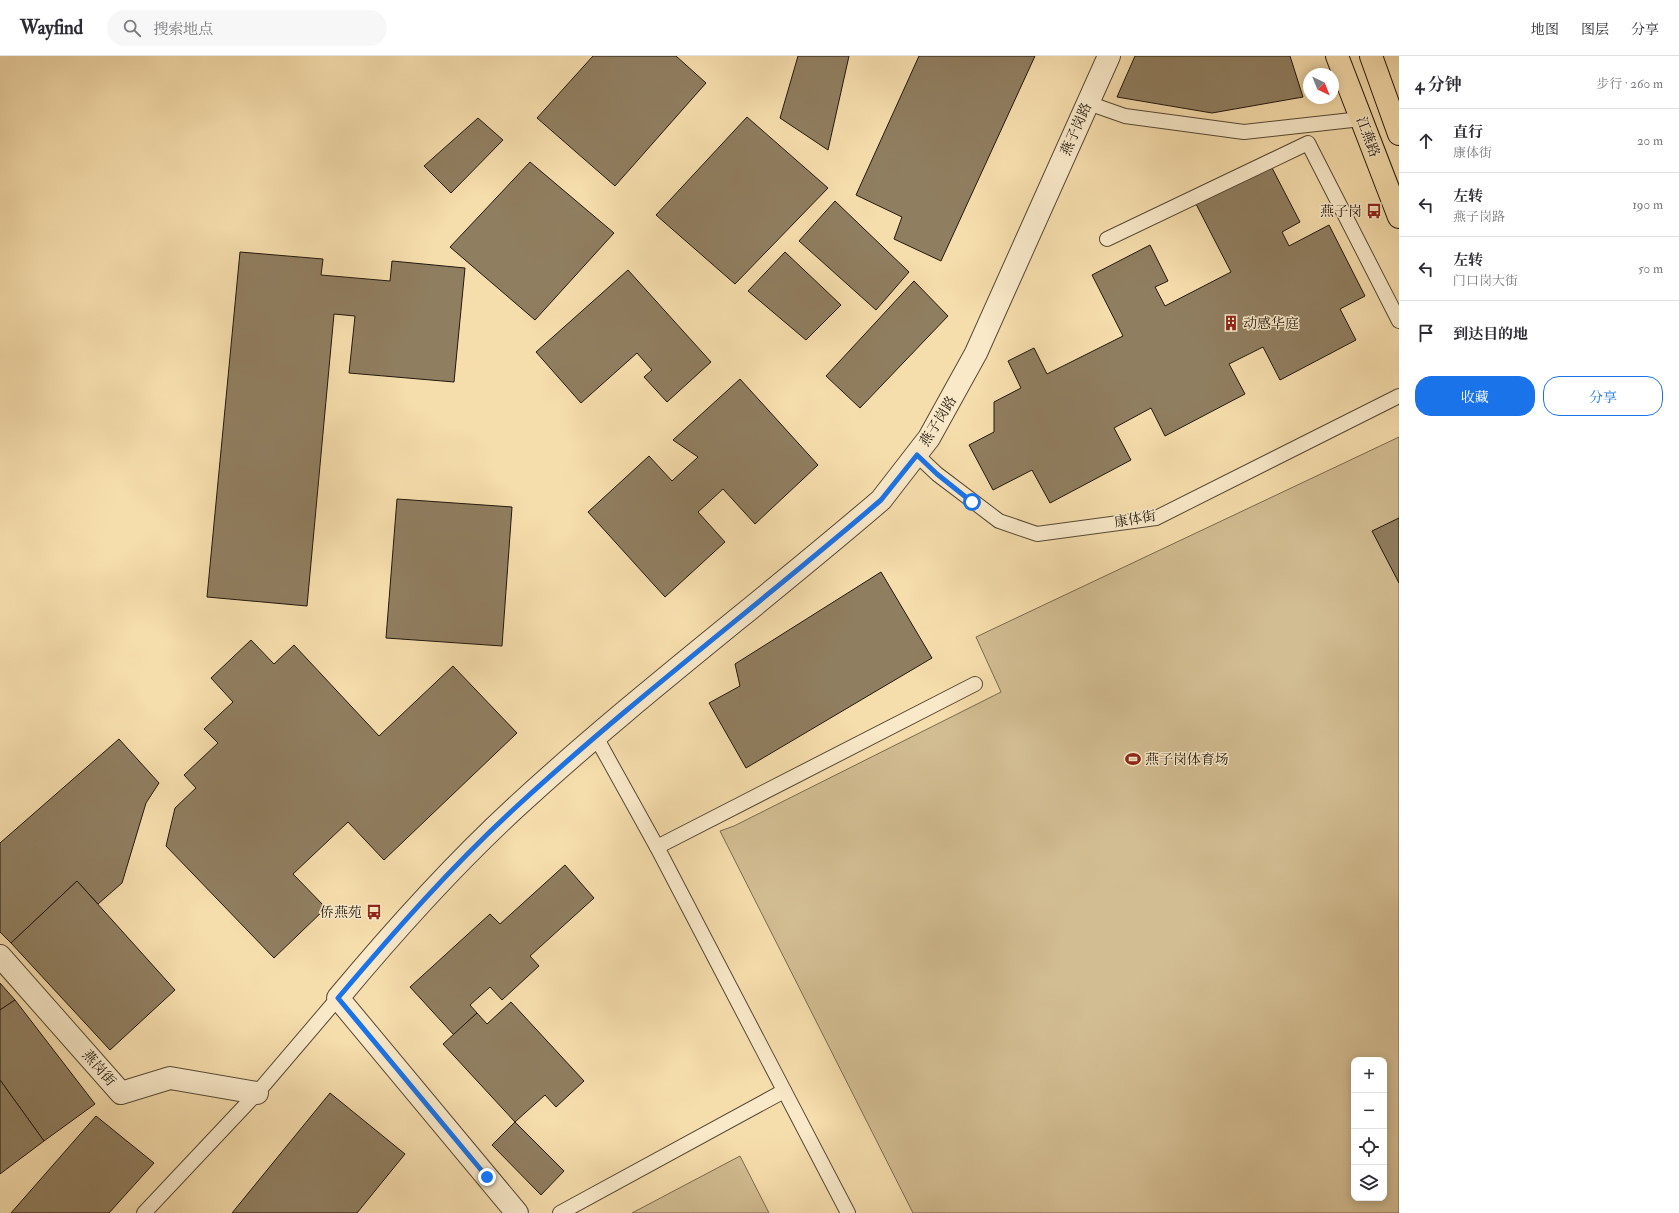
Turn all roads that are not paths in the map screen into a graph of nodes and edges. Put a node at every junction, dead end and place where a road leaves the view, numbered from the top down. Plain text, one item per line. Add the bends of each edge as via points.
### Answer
1 (1109, 56) edge
2 (1337, 56) edge
3 (1370, 56) edge
4 (1088, 103) junction
5 (1361, 118) junction
6 (1399, 134) edge
7 (1399, 217) edge
8 (1107, 239) dead end
9 (1399, 321) edge
10 (1399, 396) edge
11 (917, 455) junction
12 (975, 684) dead end
13 (596, 737) junction
14 (657, 848) junction
15 (0, 956) edge
16 (338, 998) junction
17 (784, 1091) junction
18 (257, 1093) junction
19 (144, 1213) edge
20 (517, 1213) edge
21 (560, 1213) edge
22 (848, 1213) edge

1 - 4 street, 燕子岗路
2 - 5 main road, 江燕路
3 - 6 main road
4 - 5 lane via 1125,116 1244,132
4 - 11 street, 燕子岗路 via 976,353 954,396
5 - 7 main road, 江燕路
8 - 9 lane via 1308,143
10 - 11 lane, 康体街 via 1156,518 1038,534 999,521 937,474
11 - 13 street, 燕子岗路 via 881,500
12 - 14 lane
13 - 14 lane
13 - 16 street, 燕子岗路 via 513,810 444,878
14 - 17 lane
15 - 18 street, 燕岗街 via 121,1094 170,1078
16 - 18 lane
16 - 20 street
17 - 21 lane
17 - 22 lane
18 - 19 lane

